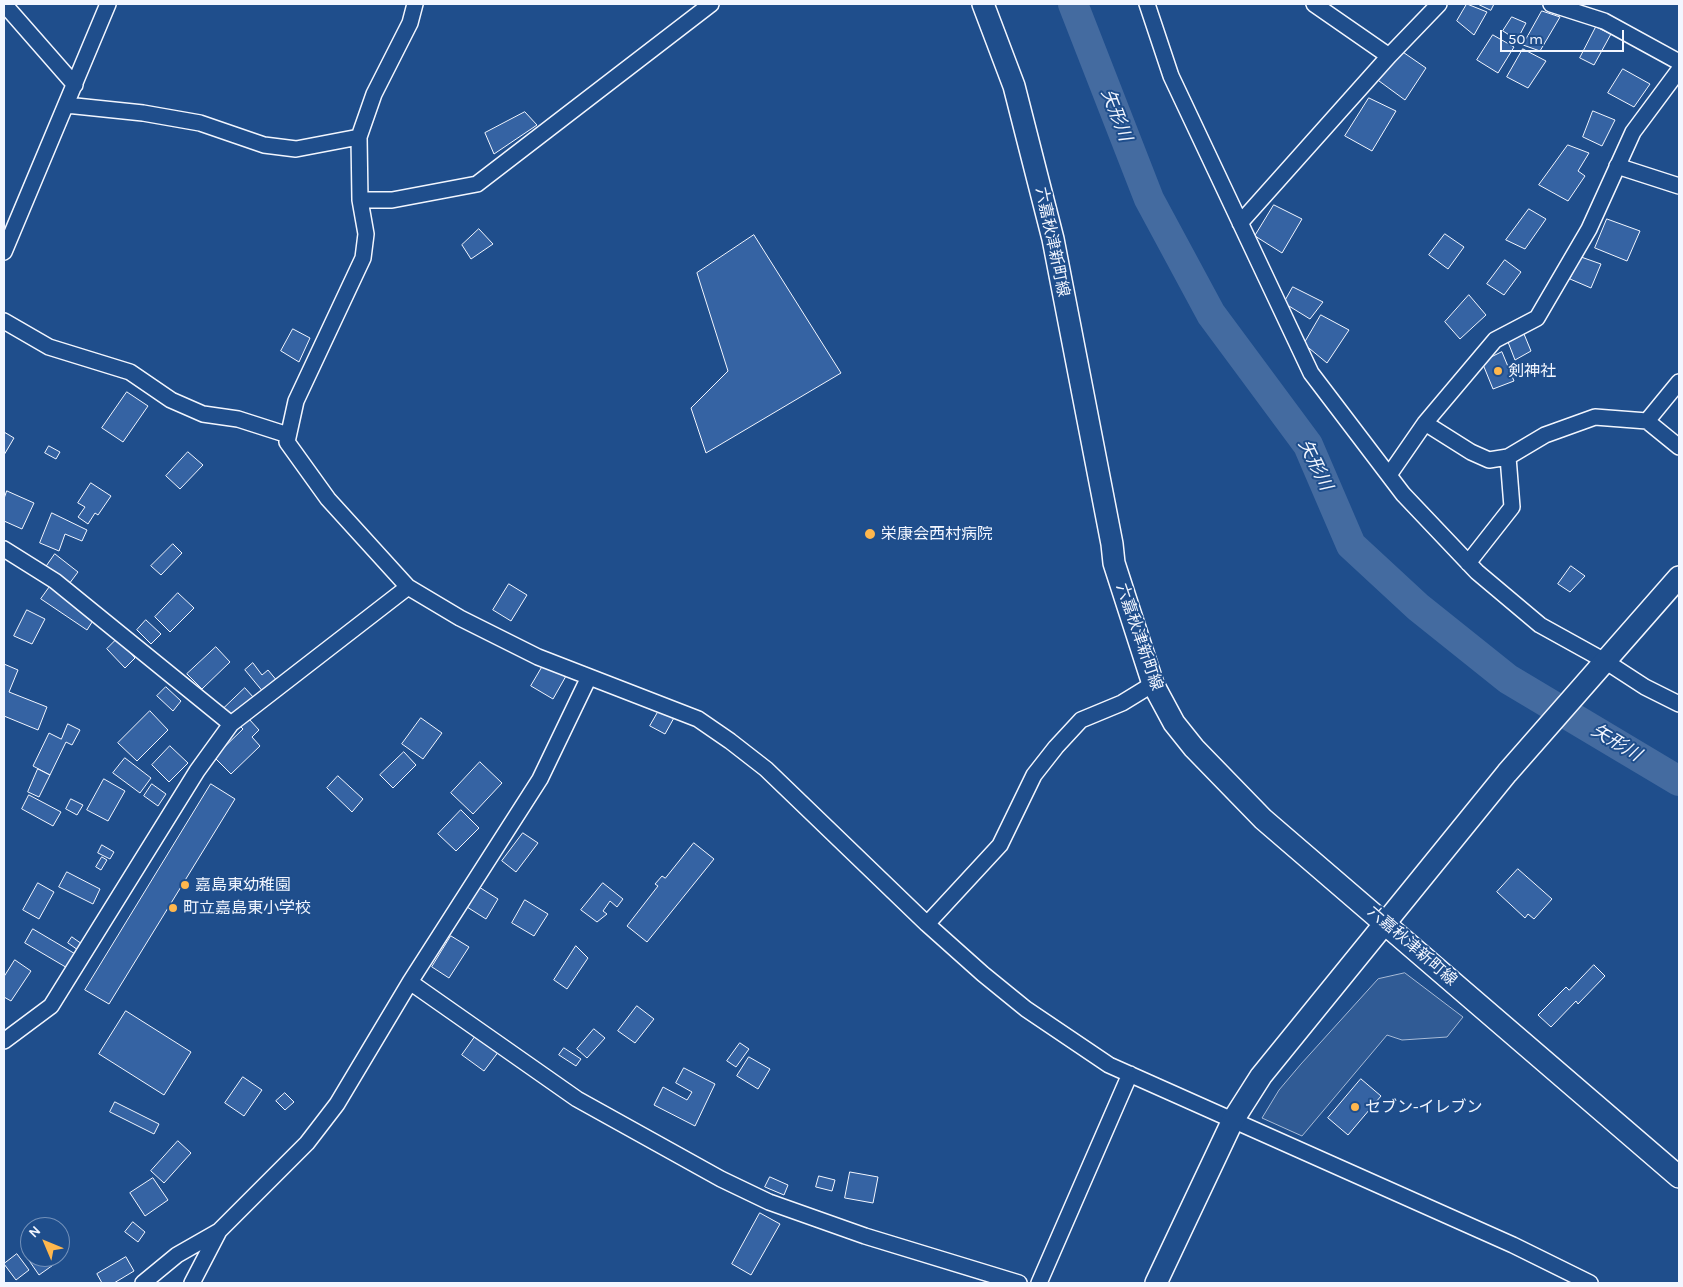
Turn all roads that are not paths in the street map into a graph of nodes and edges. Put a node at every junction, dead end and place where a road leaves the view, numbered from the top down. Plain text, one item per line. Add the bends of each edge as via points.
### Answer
1 (4, 4) edge
2 (108, 4) edge
3 (415, 4) edge
4 (711, 4) edge
5 (983, 4) edge
6 (1147, 4) edge
7 (1314, 4) edge
8 (1439, 4) edge
9 (1551, 4) edge
10 (1389, 56) junction
11 (1679, 62) edge
12 (1679, 70) edge
13 (75, 85) junction
14 (66, 105) junction
15 (359, 137) junction
16 (1617, 166) junction
17 (1679, 186) edge
18 (360, 200) junction
19 (1240, 222) junction
20 (4, 252) edge
21 (4, 321) edge
22 (1679, 382) edge
23 (1647, 421) junction
24 (1425, 423) junction
25 (288, 436) junction
26 (1679, 448) edge
27 (1508, 457) junction
28 (1389, 475) junction
29 (4, 548) edge
30 (1468, 563) junction
31 (1679, 577) edge
32 (408, 587) junction
33 (1605, 661) junction
34 (590, 677) junction
35 (1153, 684) junction
36 (1679, 704) edge
37 (231, 724) junction
38 (1386, 923) junction
39 (927, 924) junction
40 (410, 982) junction
41 (4, 1041) edge
42 (1130, 1074) junction
43 (1233, 1120) junction
44 (1679, 1177) edge
45 (219, 1231) junction
46 (143, 1283) edge
47 (192, 1283) edge
48 (1019, 1283) edge
49 (1039, 1283) edge
50 (1156, 1283) edge
51 (1590, 1283) edge

1 - 13 street
2 - 13 street
3 - 15 street via 410,23 374,94
4 - 18 street via 477,184 392,200
5 - 35 main road, 六嘉秋津新町線 via 1014,86 1053,239 1114,563
6 - 19 street via 1171,76
7 - 10 street
8 - 10 street
9 - 11 street via 1604,21
10 - 19 street
12 - 16 street via 1632,132
13 - 14 street
14 - 15 street via 200,123 264,145 296,149
14 - 20 street
15 - 18 street
16 - 17 street
16 - 24 street via 1589,229 1538,318 1495,340
18 - 25 street via 366,234 363,258 296,401
19 - 28 street via 1311,373
21 - 25 street via 49,347 130,372 171,400 203,414 238,419
22 - 23 street
23 - 26 street
23 - 27 street via 1595,417 1545,435
24 - 27 street via 1489,460
24 - 28 street
25 - 32 street via 287,442 328,499
27 - 30 street via 1512,507
28 - 30 street
29 - 37 street via 55,581
30 - 33 street via 1540,625
31 - 33 main road
32 - 34 street via 460,618 538,657
32 - 37 street
33 - 36 street
33 - 38 main road via 1507,773
34 - 39 street via 698,719 730,741 766,768
34 - 40 street via 540,779
35 - 38 main road, 六嘉秋津新町線 via 1174,723 1194,748 1263,819
35 - 39 street via 1122,703 1081,720 1034,774 1000,846
37 - 41 street via 197,771 50,1006
38 - 43 main road via 1261,1076
38 - 44 main road, 六嘉秋津新町線
39 - 42 street via 1026,1009 1109,1065
40 - 45 street via 331,1112 307,1143
40 - 48 street via 577,1099 721,1179 769,1202 865,1236
42 - 43 street
42 - 49 street
43 - 50 main road
43 - 51 street via 1514,1245
45 - 46 street via 177,1255
45 - 47 street

